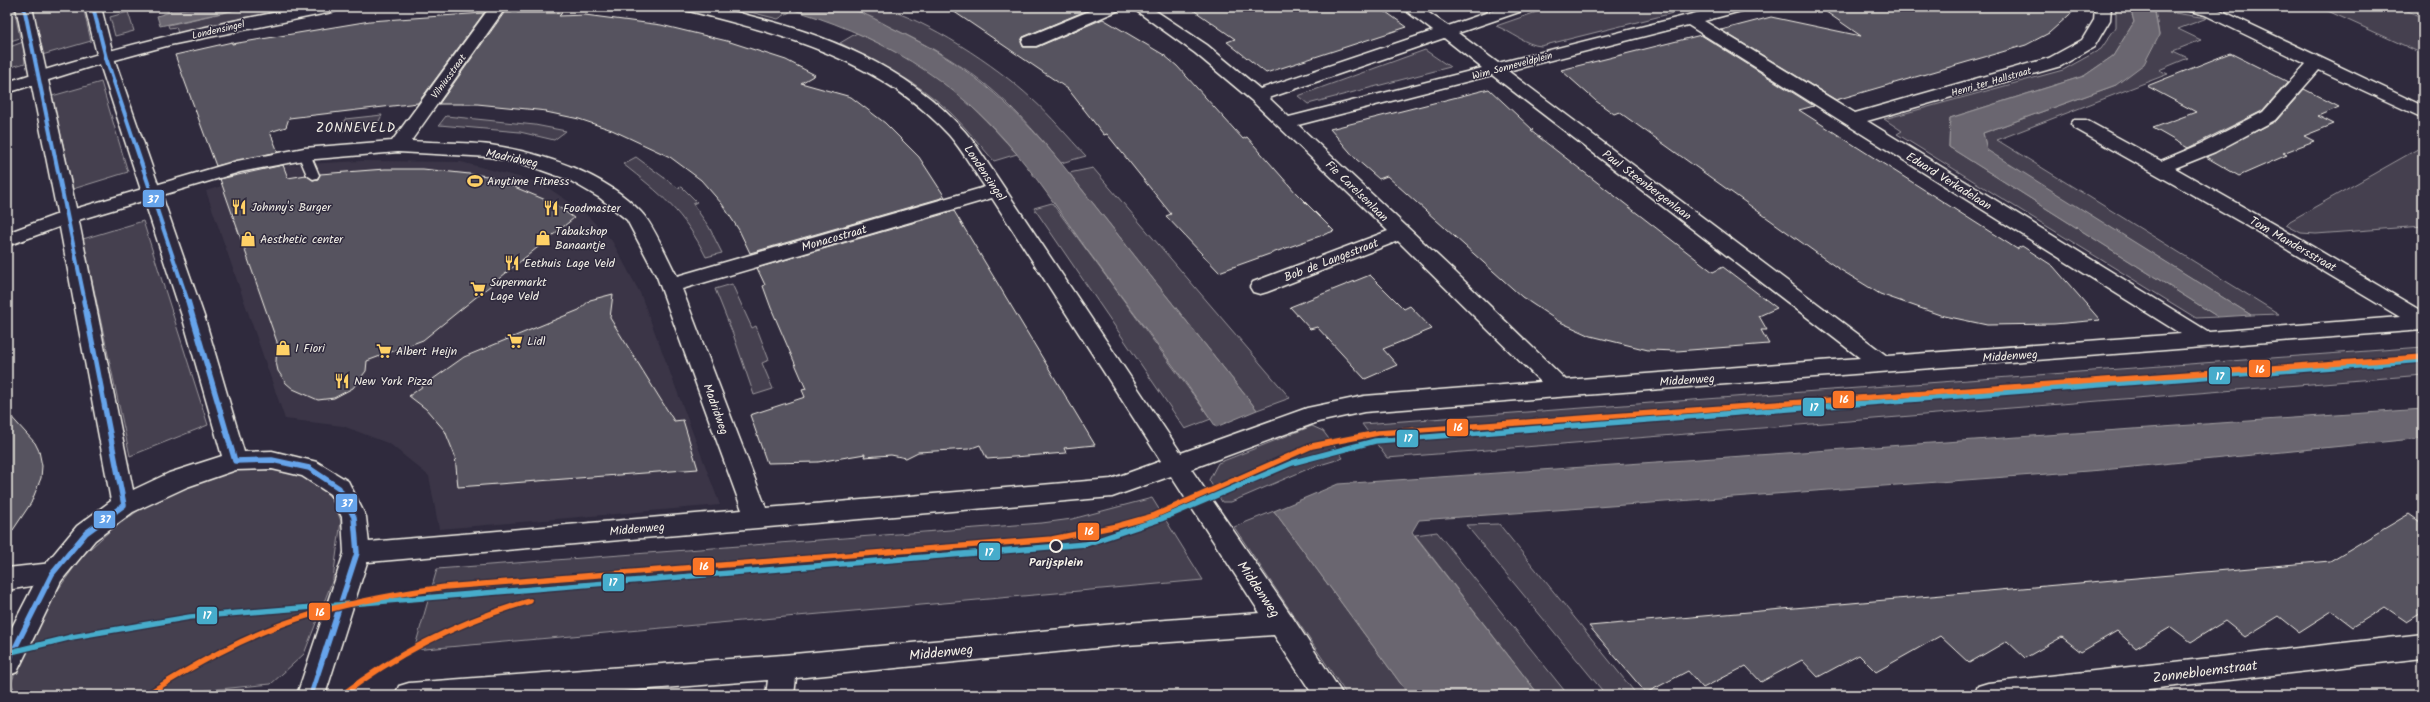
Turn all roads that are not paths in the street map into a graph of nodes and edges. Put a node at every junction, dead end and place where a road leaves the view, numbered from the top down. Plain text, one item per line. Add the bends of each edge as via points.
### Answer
1 (24, 7) edge
2 (93, 7) edge
3 (332, 7) edge
4 (498, 7) edge
5 (691, 7) edge
6 (1113, 7) edge
7 (1139, 7) edge
8 (1409, 7) edge
9 (1519, 7) edge
10 (1739, 7) edge
11 (2103, 7) edge
12 (2193, 7) edge
13 (1690, 19) junction
14 (1446, 32) junction
15 (1030, 42) dead end
16 (106, 58) junction
17 (2316, 63) junction
18 (1495, 70) junction
19 (40, 77) junction
20 (7, 88) edge
21 (1257, 96) junction
22 (2423, 113) edge
23 (1851, 120) junction
24 (1285, 123) junction
25 (2080, 124) dead end
26 (398, 146) junction
27 (304, 154) junction
28 (2161, 167) junction
29 (313, 175) dead end
30 (997, 190) junction
31 (151, 193) junction
32 (68, 217) junction
33 (1402, 233) junction
34 (7, 240) edge
35 (671, 285) junction
36 (1260, 287) dead end
37 (2423, 323) edge
38 (2208, 341) junction
39 (1884, 365) junction
40 (1561, 389) junction
41 (235, 461) junction
42 (1175, 465) junction
43 (124, 505) junction
44 (757, 518) junction
45 (357, 553) junction
46 (52, 574) junction
47 (7, 579) edge
48 (1282, 623) junction
49 (2423, 646) edge
50 (7, 664) edge
51 (784, 667) junction
52 (311, 695) edge
53 (409, 695) edge
54 (780, 695) edge
55 (1329, 695) edge
56 (1989, 695) edge

1 - 19 street
2 - 16 street
3 - 16 street, Londensingel via 249,21 143,46
4 - 26 street, Vilniusstraat
5 - 30 street, Londensingel via 733,15 802,35 833,47 886,75 929,106 949,125
6 - 15 street
7 - 21 street, Fie Carelsenlaan via 1201,49
8 - 14 street, Paul Steenbergenlaan
9 - 14 street
10 - 13 street, Wim Sonneveldplein
11 - 23 street, Henri ter Hallstraat via 2102,20 2088,44 2055,62
12 - 17 street via 2210,10
13 - 18 street, Wim Sonneveldplein
13 - 23 street, Eduard Verkadelaan
14 - 18 street, Paul Steenbergenlaan
14 - 21 street
16 - 19 street, Londensingel
16 - 31 street
17 - 22 street
17 - 28 street via 2270,116 2208,148
18 - 24 street, Wim Sonneveldplein
18 - 39 street, Paul Steenbergenlaan
19 - 20 street, Londensingel
19 - 32 street
21 - 24 street, Fie Carelsenlaan
23 - 38 street, Eduard Verkadelaan
24 - 33 street, Fie Carelsenlaan
25 - 28 street, Tom Mandersstraat
26 - 27 street, Madridweg
26 - 35 street, Madridweg via 490,151 533,161 576,176 607,194 635,217
27 - 29 lane
27 - 31 street, Madridweg via 237,167
28 - 37 street, Tom Mandersstraat via 2358,281
30 - 35 street, Monacostraat
30 - 42 street, Londensingel
31 - 32 street, Madridweg
31 - 41 street via 194,319
32 - 34 street, Madridweg
32 - 43 street
33 - 36 street, Bob de Langestraat
33 - 40 street, Fie Carelsenlaan
35 - 44 street, Madridweg
37 - 38 street, Tom Mandersstraat
38 - 39 street, Middenweg
39 - 40 street, Middenweg
40 - 42 street, Middenweg via 1342,407
41 - 43 street via 178,480
41 - 45 street via 272,460 309,468 339,488 354,517
42 - 44 street, Middenweg via 1112,488
42 - 48 street, Middenweg
43 - 46 street via 86,534
44 - 45 street, Middenweg
45 - 52 street
46 - 47 street
46 - 50 street
48 - 51 street, Middenweg via 1118,635
48 - 55 street
49 - 56 street, Zonnebloemstraat
51 - 53 street, Middenweg
51 - 54 street

